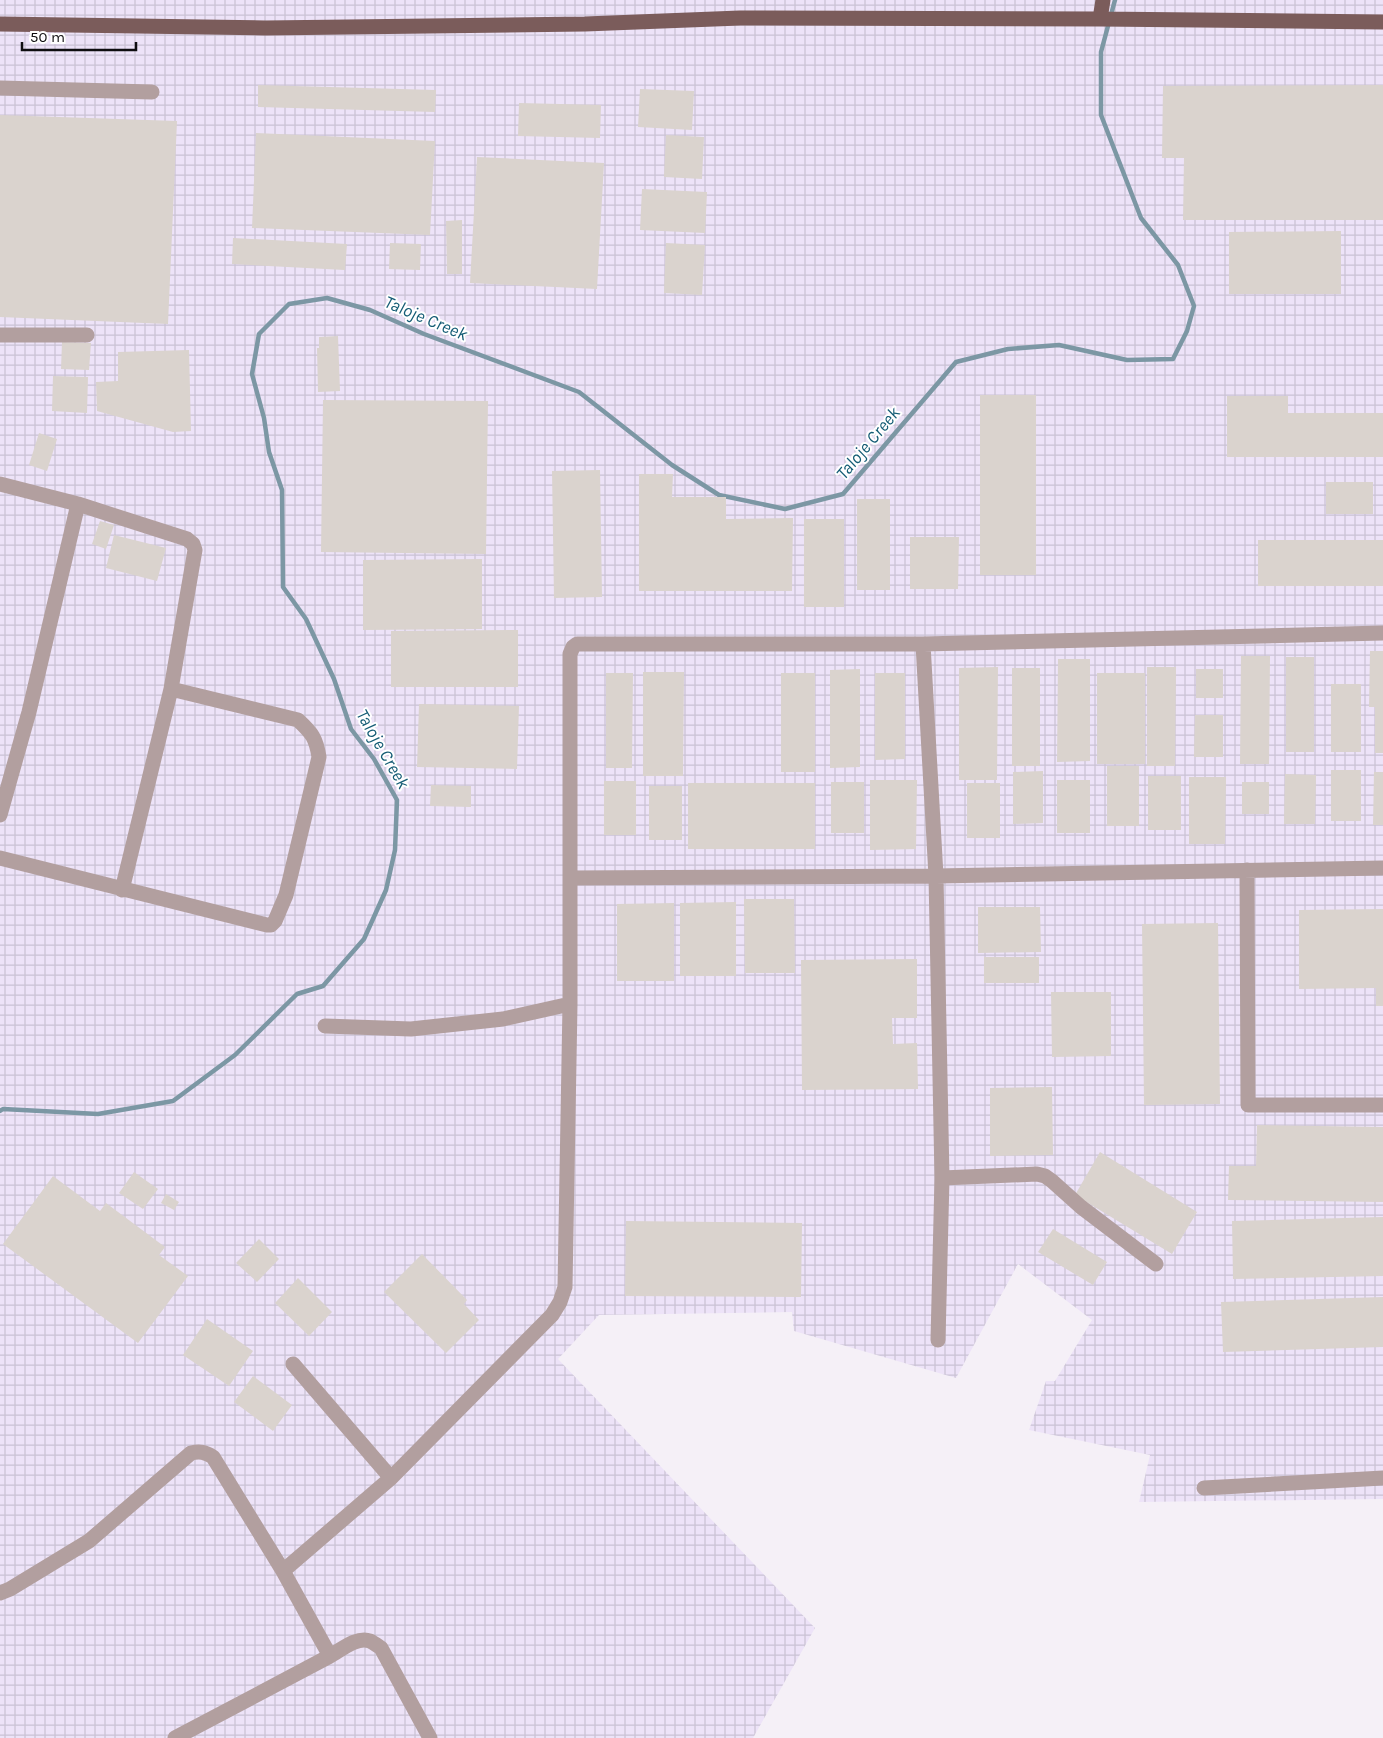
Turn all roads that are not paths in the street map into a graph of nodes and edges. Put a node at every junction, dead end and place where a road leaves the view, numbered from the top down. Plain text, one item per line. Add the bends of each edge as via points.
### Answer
1 (1103, 0) edge
2 (1109, 19) junction
3 (1383, 22) edge
4 (0, 24) edge
5 (0, 88) edge
6 (152, 92) dead end
7 (0, 335) edge
8 (87, 336) dead end
9 (0, 484) edge
10 (78, 504) junction
11 (1383, 633) edge
12 (923, 644) junction
13 (171, 689) junction
14 (0, 815) edge
15 (0, 858) edge
16 (1383, 868) edge
17 (1247, 870) junction
18 (936, 876) junction
19 (570, 878) junction
20 (122, 890) junction
21 (570, 1004) junction
22 (325, 1026) dead end
23 (1383, 1105) edge
24 (942, 1178) junction
25 (1156, 1264) dead end
26 (938, 1340) dead end
27 (293, 1364) dead end
28 (391, 1478) junction
29 (1383, 1478) edge
30 (1204, 1488) dead end
31 (283, 1571) junction
32 (0, 1593) edge
33 (330, 1656) junction
34 (175, 1738) edge
35 (430, 1738) edge

1 - 2 main road
2 - 3 main road
2 - 4 main road via 740,18 585,24 265,28
5 - 6 lane
7 - 8 lane
9 - 10 lane
10 - 13 lane via 187,539 193,544 195,550
10 - 14 lane
11 - 12 lane
12 - 18 lane
12 - 19 lane via 577,644 570,654
13 - 20 lane
13 - 20 lane via 298,720 311,731 319,757 286,895 275,922 267,925
15 - 20 lane
16 - 17 lane
17 - 18 lane
17 - 23 lane via 1248,1104
18 - 19 lane
18 - 24 lane
19 - 21 lane
21 - 22 lane via 503,1019 411,1029
21 - 28 lane via 564,1287 560,1302 552,1315
24 - 25 lane via 1046,1176 1080,1207
24 - 26 lane
27 - 28 lane
28 - 31 lane
29 - 30 lane
31 - 32 lane via 213,1457 200,1451 191,1454 89,1541
31 - 33 lane
33 - 34 lane
33 - 35 lane via 362,1640 381,1648

